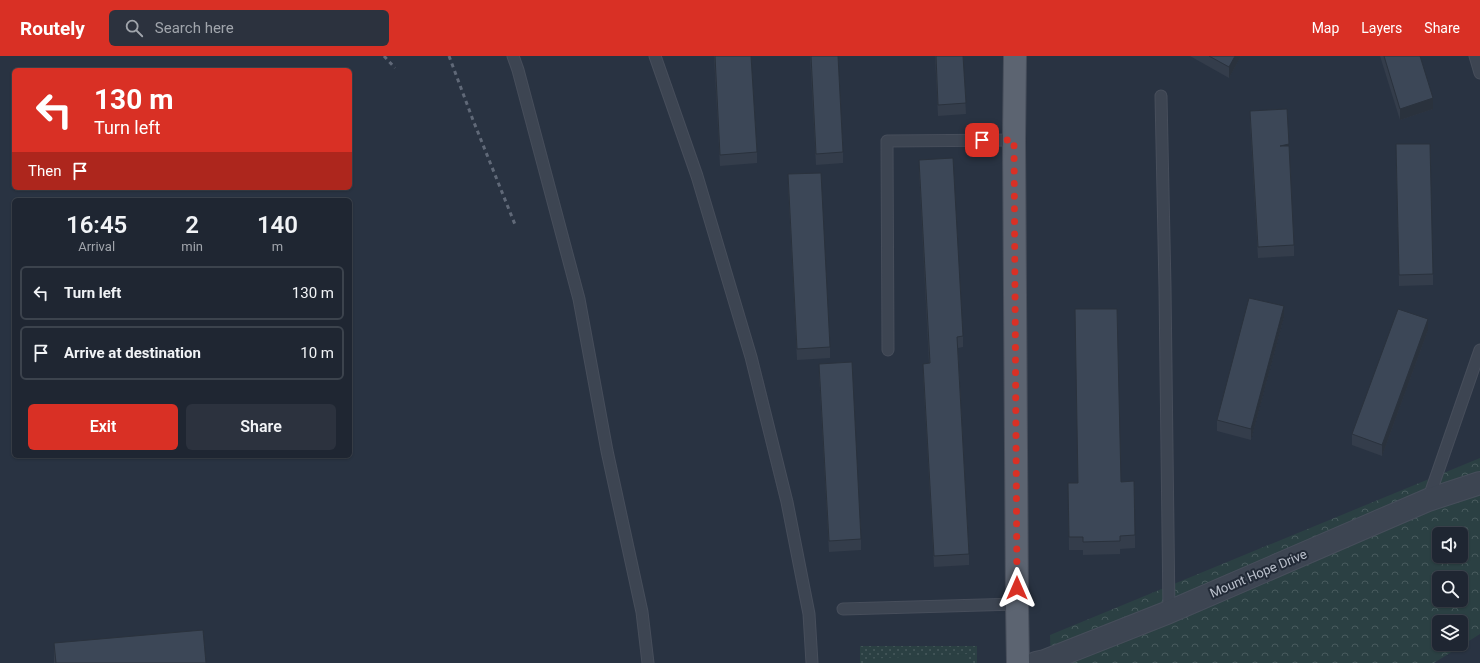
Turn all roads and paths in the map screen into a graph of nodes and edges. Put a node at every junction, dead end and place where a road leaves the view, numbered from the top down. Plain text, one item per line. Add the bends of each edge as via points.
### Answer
1 (513, 56) edge
2 (655, 56) edge
3 (1015, 56) edge
4 (1475, 56) edge
5 (1480, 73) edge
6 (1161, 96) dead end
7 (1014, 140) junction
8 (888, 350) dead end
9 (1480, 350) edge
10 (1480, 483) edge
11 (1428, 500) junction
12 (1017, 604) junction
13 (843, 609) dead end
14 (1169, 612) junction
15 (648, 663) edge
16 (812, 663) edge
17 (1018, 663) edge
18 (1036, 663) edge

1 - 15 lane via 579,299 642,612
2 - 16 lane via 696,176 751,357 787,502 809,614
3 - 7 main road
4 - 5 lane
6 - 14 lane
7 - 8 lane via 887,141
7 - 12 main road
9 - 11 lane
10 - 11 street, Mount Hope Drive
11 - 14 street, Mount Hope Drive
12 - 13 lane
12 - 17 main road
14 - 18 street, Mount Hope Drive

